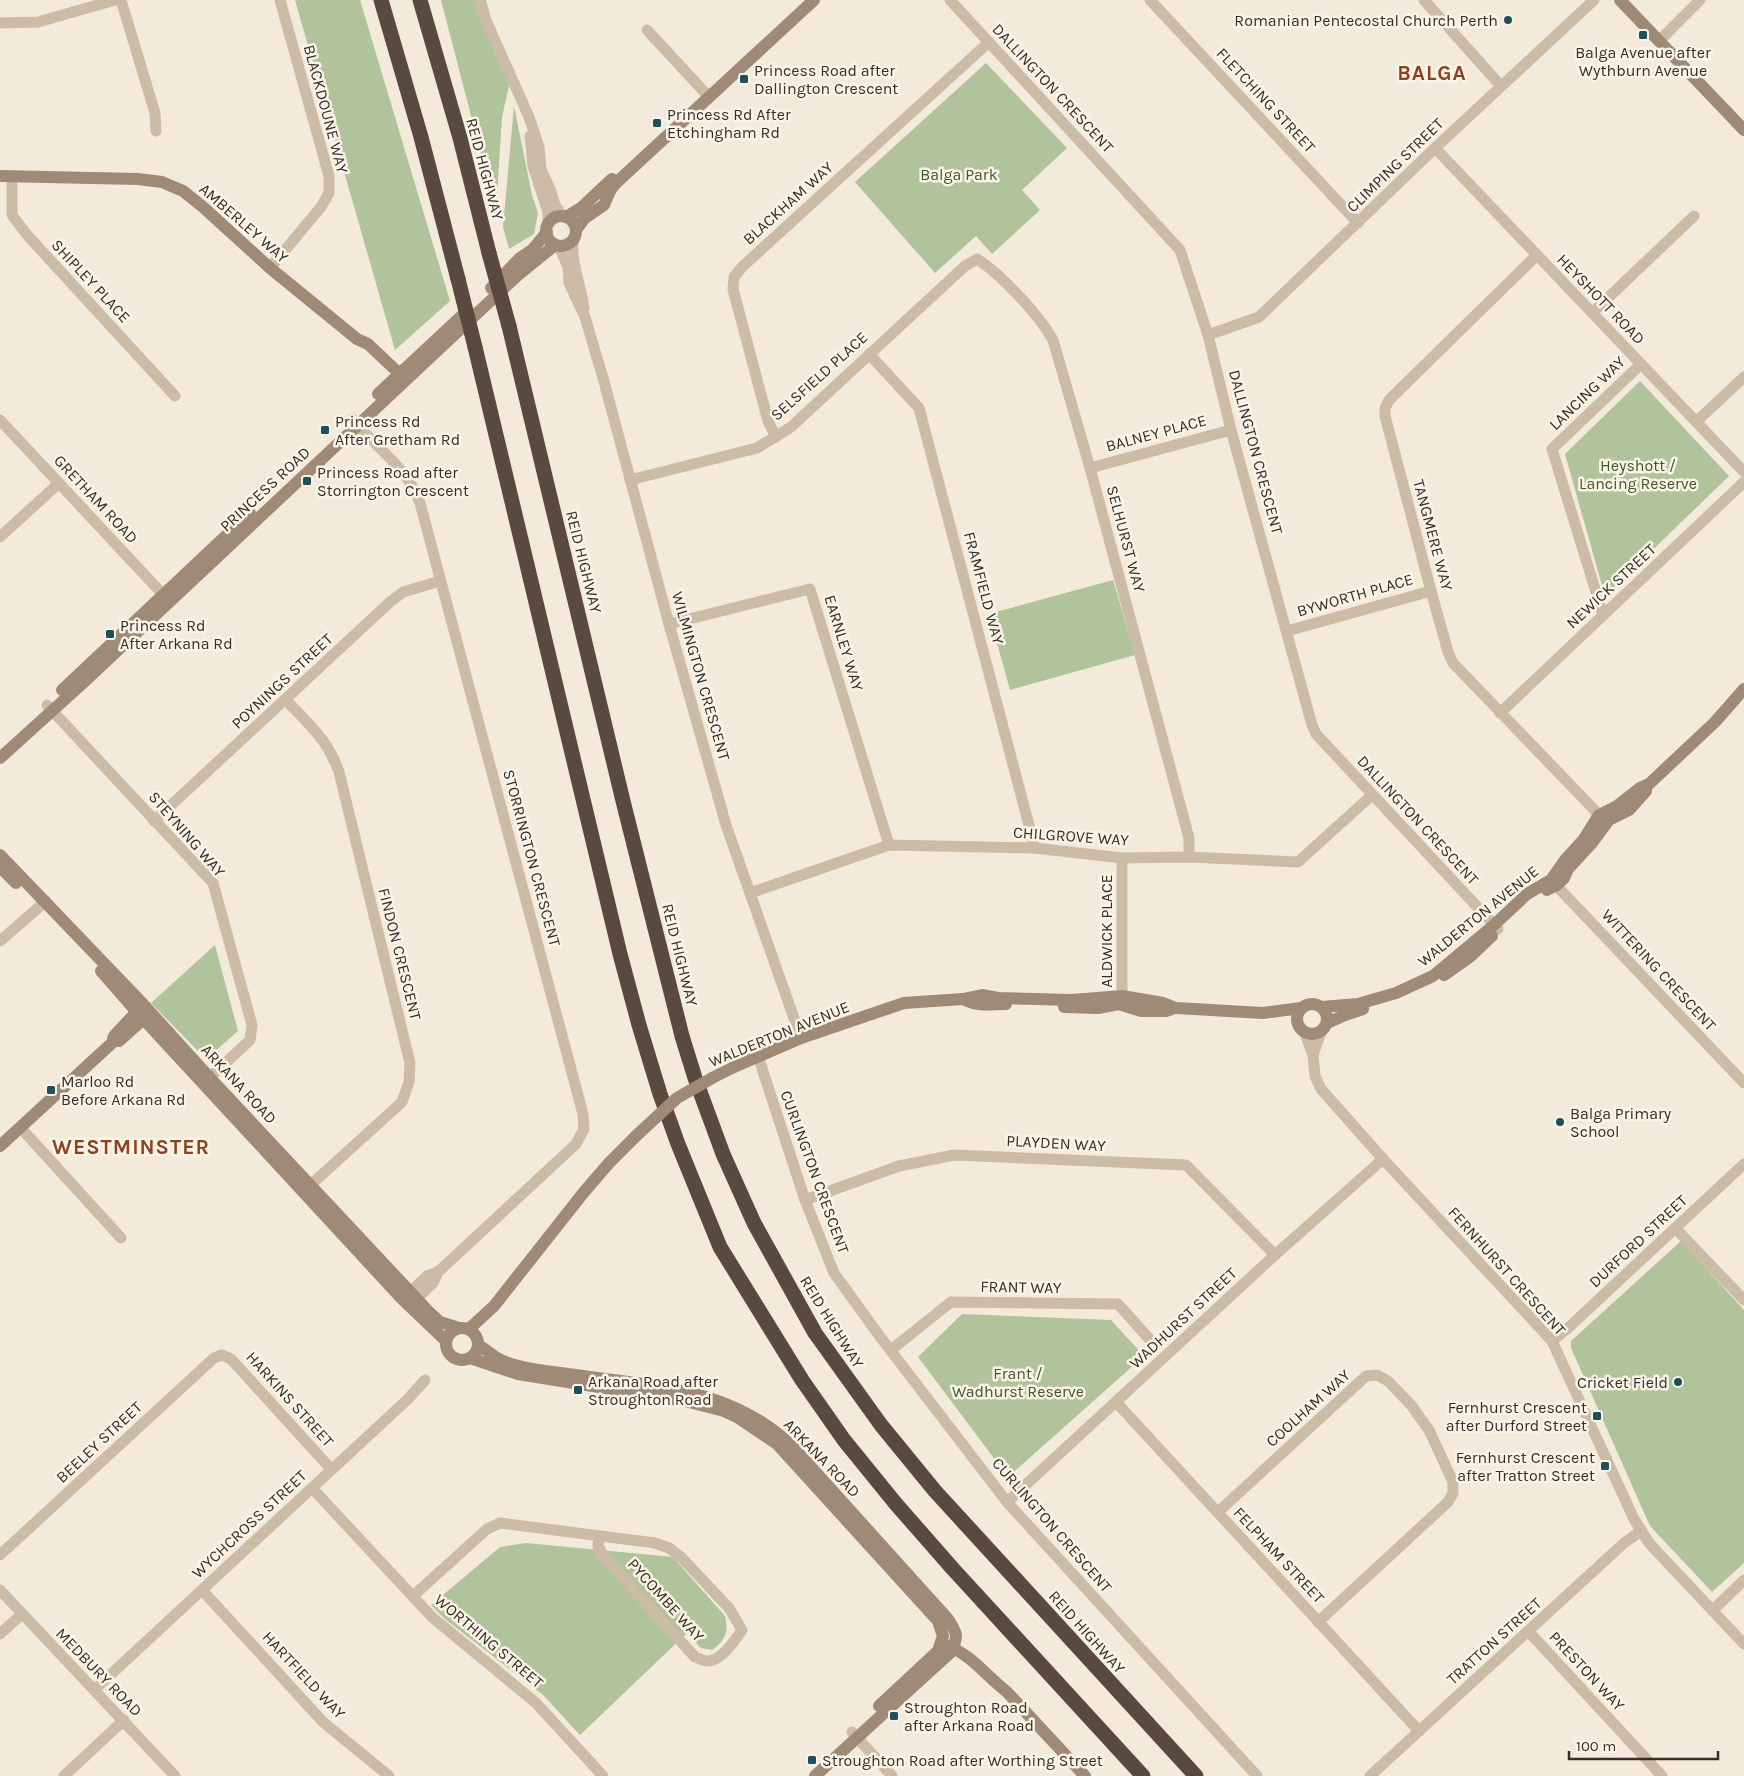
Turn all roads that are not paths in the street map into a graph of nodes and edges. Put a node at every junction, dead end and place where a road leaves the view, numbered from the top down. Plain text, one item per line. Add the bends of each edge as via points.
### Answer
1 (115, 0) edge
2 (122, 0) edge
3 (280, 0) edge
4 (381, 0) edge
5 (420, 0) edge
6 (477, 0) edge
7 (804, 0) edge
8 (814, 0) edge
9 (950, 0) edge
10 (1150, 0) edge
11 (1424, 0) edge
12 (1594, 0) edge
13 (1620, 0) edge
14 (1632, 0) edge
15 (1700, 0) edge
16 (0, 23) edge
17 (647, 30) dead end
18 (1662, 37) junction
19 (989, 42) junction
20 (1501, 86) junction
21 (707, 95) junction
22 (529, 117) junction
23 (1744, 118) edge
24 (1744, 130) edge
25 (156, 131) dead end
26 (1435, 148) junction
27 (6, 176) edge
28 (1694, 216) dead end
29 (565, 217) junction
30 (1358, 223) junction
31 (547, 228) junction
32 (575, 236) junction
33 (557, 245) junction
34 (1537, 255) junction
35 (977, 259) joint
36 (270, 268) junction
37 (1592, 313) junction
38 (585, 317) junction
39 (1208, 335) junction
40 (869, 354) junction
41 (1641, 364) junction
42 (1744, 377) edge
43 (399, 380) junction
44 (175, 396) dead end
45 (0, 420) edge
46 (355, 422) junction
47 (1696, 422) junction
48 (1232, 430) junction
49 (776, 437) junction
50 (1090, 468) junction
51 (1744, 472) edge
52 (630, 480) junction
53 (1744, 482) edge
54 (59, 483) junction
55 (0, 537) edge
56 (440, 581) junction
57 (1431, 591) junction
58 (166, 598) junction
59 (1603, 615) junction
60 (669, 624) junction
61 (1287, 631) junction
62 (1744, 689) edge
63 (286, 700) junction
64 (1744, 700) edge
65 (50, 708) junction
66 (1500, 714) junction
67 (1720, 716) junction
68 (0, 747) edge
69 (0, 758) edge
70 (1372, 795) junction
71 (1603, 819) junction
72 (154, 821) junction
73 (889, 845) junction
74 (1035, 848) junction
75 (0, 855) edge
76 (1189, 857) junction
77 (1122, 858) junction
78 (0, 867) edge
79 (1554, 882) junction
80 (750, 893) junction
81 (43, 903) junction
82 (1496, 927) junction
83 (0, 941) edge
84 (1122, 1000) junction
85 (1322, 1007) junction
86 (1301, 1008) junction
87 (144, 1012) junction
88 (1263, 1013) junction
89 (1300, 1027) junction
90 (1324, 1027) junction
91 (801, 1038) junction
92 (1313, 1055) junction
93 (758, 1056) junction
94 (207, 1081) junction
95 (1744, 1084) edge
96 (20, 1127) junction
97 (0, 1146) edge
98 (1383, 1159) junction
99 (1744, 1164) edge
100 (307, 1188) junction
101 (805, 1200) junction
102 (1676, 1229) junction
103 (121, 1238) dead end
104 (1275, 1255) junction
105 (410, 1299) junction
106 (1744, 1300) edge
107 (494, 1306) junction
108 (464, 1328) junction
109 (446, 1341) junction
110 (1552, 1341) junction
111 (478, 1342) junction
112 (1152, 1342) dead end
113 (891, 1350) junction
114 (222, 1355) joint
115 (470, 1358) junction
116 (425, 1380) dead end
117 (1116, 1402) junction
118 (331, 1469) junction
119 (312, 1488) junction
120 (1007, 1502) junction
121 (1218, 1512) junction
122 (1641, 1531) junction
123 (599, 1536) junction
124 (0, 1555) edge
125 (1744, 1580) edge
126 (0, 1590) edge
127 (202, 1590) junction
128 (413, 1596) junction
129 (1713, 1610) junction
130 (22, 1614) junction
131 (1318, 1622) junction
132 (1529, 1632) junction
133 (0, 1634) edge
134 (950, 1640) junction
135 (1744, 1644) edge
136 (94, 1690) junction
137 (124, 1720) junction
138 (1419, 1731) junction
139 (854, 1735) junction
140 (597, 1774) edge
141 (64, 1776) edge
142 (174, 1776) edge
143 (388, 1776) edge
144 (804, 1776) edge
145 (816, 1776) edge
146 (892, 1776) edge
147 (1085, 1776) edge
148 (1143, 1776) edge
149 (1196, 1776) edge
150 (1257, 1776) edge
151 (1370, 1776) edge
152 (1662, 1776) edge

1 - 16 street via 38,22
2 - 25 street via 155,113
3 - 36 street, BLACKDOUNE WAY via 329,176 329,193
4 - 148 highway, bridge via 458,279 639,1025 678,1144 720,1247 802,1380 844,1440 953,1569
5 - 149 highway, REID HIGHWAY, bridge via 509,326 682,1036 716,1136 754,1223 815,1333 881,1425 935,1491
6 - 22 street
7 - 21 street
8 - 21 street
9 - 19 street, DALLINGTON CRESCENT
10 - 30 street, FLETCHING STREET
11 - 20 street
12 - 20 street, CLIMPING STREET
13 - 18 street
14 - 18 street
15 - 18 street
17 - 21 street
18 - 23 street
18 - 24 street
19 - 39 street, DALLINGTON CRESCENT via 1180,250
19 - 49 street, BLACKHAM WAY via 734,277 733,289 768,421
20 - 26 street, CLIMPING STREET
21 - 29 street via 581,208
21 - 32 street via 616,183 604,205 584,218
22 - 29 street via 539,147 541,169 555,205
22 - 31 street via 533,166 548,212
26 - 30 street, CLIMPING STREET
26 - 34 street, HEYSHOTT ROAD
27 - 36 street, AMBERLEY WAY via 162,182 183,191
27 - 44 street, SHIPLEY PLACE via 12,215 28,236
28 - 37 street
29 - 31 street via 556,217
29 - 32 street via 573,222
30 - 39 street, CLIMPING STREET via 1259,317
31 - 33 street via 549,240
31 - 43 street, PRINCESS ROAD via 532,250 520,258
32 - 33 street via 565,246
32 - 38 street, WILMINGTON CRESCENT via 572,258
33 - 38 street, WILMINGTON CRESCENT via 568,267 569,284
33 - 43 street, PRINCESS ROAD via 534,261
34 - 37 street, HEYSHOTT ROAD
34 - 57 street, TANGMERE WAY via 1389,400 1385,408
35 - 40 street, SELSFIELD PLACE via 965,266
35 - 50 street, SELHURST WAY via 998,275 1045,326 1053,340
36 - 43 street, AMBERLEY WAY via 357,339 368,344
37 - 41 street, HEYSHOTT ROAD
38 - 52 street, WILMINGTON CRESCENT
39 - 48 street, DALLINGTON CRESCENT
40 - 49 street, SELSFIELD PLACE via 791,427
40 - 74 street, FRAMFIELD WAY via 920,408
41 - 47 street, HEYSHOTT ROAD
41 - 59 street, LANCING WAY via 1552,449
42 - 47 street
43 - 46 street, PRINCESS ROAD
45 - 54 street, GRETHAM ROAD
46 - 56 street, STORRINGTON CRESCENT via 405,475 417,495
46 - 58 street, PRINCESS ROAD
47 - 51 street, HEYSHOTT ROAD
48 - 50 street, BALNEY PLACE
48 - 61 street, DALLINGTON CRESCENT
49 - 52 street, SELSFIELD PLACE via 756,448
50 - 76 street, SELHURST WAY via 1189,838
52 - 60 street, WILMINGTON CRESCENT
53 - 59 street, NEWICK STREET
54 - 55 street
54 - 58 street, GRETHAM ROAD
56 - 63 street, POYNINGS STREET via 403,592 390,602
56 - 105 street, STORRINGTON CRESCENT via 583,1114 584,1129 576,1144 438,1272 426,1276
57 - 61 street, BYWORTH PLACE
57 - 66 street, TANGMERE WAY via 1453,663
58 - 65 street, PRINCESS ROAD
59 - 66 street, NEWICK STREET
60 - 73 street, EARNLEY WAY via 810,589
60 - 80 street, WILMINGTON CRESCENT via 726,825
61 - 70 street, DALLINGTON CRESCENT via 1316,734
62 - 67 street, WALDERTON AVENUE
63 - 72 street, POYNINGS STREET
63 - 100 street, FINDON CRESCENT via 323,739 339,772 410,1063 409,1082 402,1102
64 - 67 street, WALDERTON AVENUE
65 - 68 street, PRINCESS ROAD
65 - 69 street, PRINCESS ROAD
65 - 72 street, STEYNING WAY
66 - 71 street, TANGMERE WAY
67 - 71 street, WALDERTON AVENUE via 1649,784 1635,804
70 - 76 street, CHILGROVE WAY via 1298,862
70 - 82 street, DALLINGTON CRESCENT
71 - 79 street, WALDERTON AVENUE
72 - 94 street, STEYNING WAY via 213,884 252,1025 250,1040
73 - 74 street, CHILGROVE WAY
73 - 80 street, CHILGROVE WAY
74 - 77 street, CHILGROVE WAY
75 - 81 street, ARKANA ROAD
76 - 77 street, CHILGROVE WAY
77 - 84 street, ALDWICK PLACE
78 - 81 street, ARKANA ROAD
79 - 82 street, WALDERTON AVENUE
79 - 95 street, WITTERING CRESCENT
80 - 91 street, WILMINGTON CRESCENT
81 - 83 street
81 - 87 street, ARKANA ROAD
82 - 85 street, WALDERTON AVENUE via 1433,976 1396,993 1358,1004
82 - 90 street, WALDERTON AVENUE via 1472,956 1458,967 1403,996 1354,1011
84 - 88 street, WALDERTON AVENUE via 1163,1003 1176,1008
84 - 91 street, WALDERTON AVENUE via 1034,1002 982,996 904,1003
85 - 86 street via 1311,1003
85 - 90 street via 1326,1011
86 - 88 street, WALDERTON AVENUE
86 - 89 street via 1298,1013
87 - 94 street, ARKANA ROAD
87 - 96 street via 114,1036 112,1043
88 - 89 street, WALDERTON AVENUE
89 - 90 street via 1313,1034
89 - 92 street, FERNHURST CRESCENT
90 - 92 street, FERNHURST CRESCENT
91 - 93 street, WALDERTON AVENUE
92 - 98 street, FERNHURST CRESCENT via 1315,1076 1321,1089
93 - 101 street, CURLINGTON CRESCENT
93 - 107 street, WALDERTON AVENUE, bridge via 678,1098 636,1136 584,1192
94 - 100 street, ARKANA ROAD
96 - 97 street
96 - 103 street
98 - 104 street, WADHURST STREET
98 - 110 street, FERNHURST CRESCENT
99 - 102 street, DURFORD STREET
100 - 105 street, ARKANA ROAD
101 - 104 street, PLAYDEN WAY via 899,1166 954,1155 1186,1165
101 - 113 street, CURLINGTON CRESCENT via 834,1273
102 - 106 street
102 - 110 street, DURFORD STREET
104 - 117 street, WADHURST STREET
105 - 108 street, ARKANA ROAD via 440,1322
105 - 109 street, ARKANA ROAD
107 - 108 street, WALDERTON AVENUE
107 - 111 street, WALDERTON AVENUE
108 - 109 street via 453,1330
108 - 111 street via 476,1335
109 - 115 street via 452,1357
110 - 122 street, FERNHURST CRESCENT
111 - 115 street via 475,1355
111 - 134 street, ARKANA ROAD via 498,1358 540,1370 688,1391 746,1412 793,1447 948,1619
112 - 113 street, FRANT WAY via 1118,1304 951,1302
113 - 120 street, CURLINGTON CRESCENT
114 - 118 street, HARKINS STREET via 231,1359
114 - 124 street, BEELEY STREET via 214,1358
115 - 134 street, ARKANA ROAD via 518,1374 685,1401 738,1417 777,1444 938,1621
116 - 118 street, WYCHCROSS STREET
117 - 120 street, WADHURST STREET
117 - 121 street, FELPHAM STREET
118 - 119 street, WYCHCROSS STREET
119 - 127 street, WYCHCROSS STREET
119 - 128 street, WORTHING STREET
120 - 150 street, CURLINGTON CRESCENT
121 - 131 street, FELPHAM STREET
121 - 131 street, COOLHAM WAY via 1366,1376 1377,1375 1388,1381 1411,1405 1428,1430 1453,1482 1453,1493 1448,1502
122 - 129 street, FERNHURST CRESCENT
122 - 132 street, TRATTON STREET
123 - 123 street, PYCOMBE WAY via 598,1546 604,1557 695,1657 705,1662 714,1660 730,1647 742,1630 729,1608 681,1557 655,1543
123 - 128 street, PYCOMBE WAY via 500,1523 487,1529
125 - 129 street
126 - 130 street, MEDBURY ROAD
127 - 136 street, WYCHCROSS STREET
127 - 143 street, HARTFIELD WAY via 323,1722
128 - 140 street, WORTHING STREET via 432,1618 536,1702
129 - 135 street, FERNHURST CRESCENT
130 - 133 street
130 - 136 street, MEDBURY ROAD
131 - 138 street, FELPHAM STREET
132 - 138 street, TRATTON STREET
132 - 152 street, PRESTON WAY
134 - 139 street
134 - 147 street, ARKANA ROAD via 967,1647 984,1662 1002,1681 1007,1692
136 - 137 street, MEDBURY ROAD
137 - 141 street
137 - 142 street, MEDBURY ROAD
138 - 151 street, TRATTON STREET
139 - 144 street
139 - 145 street
139 - 146 street

